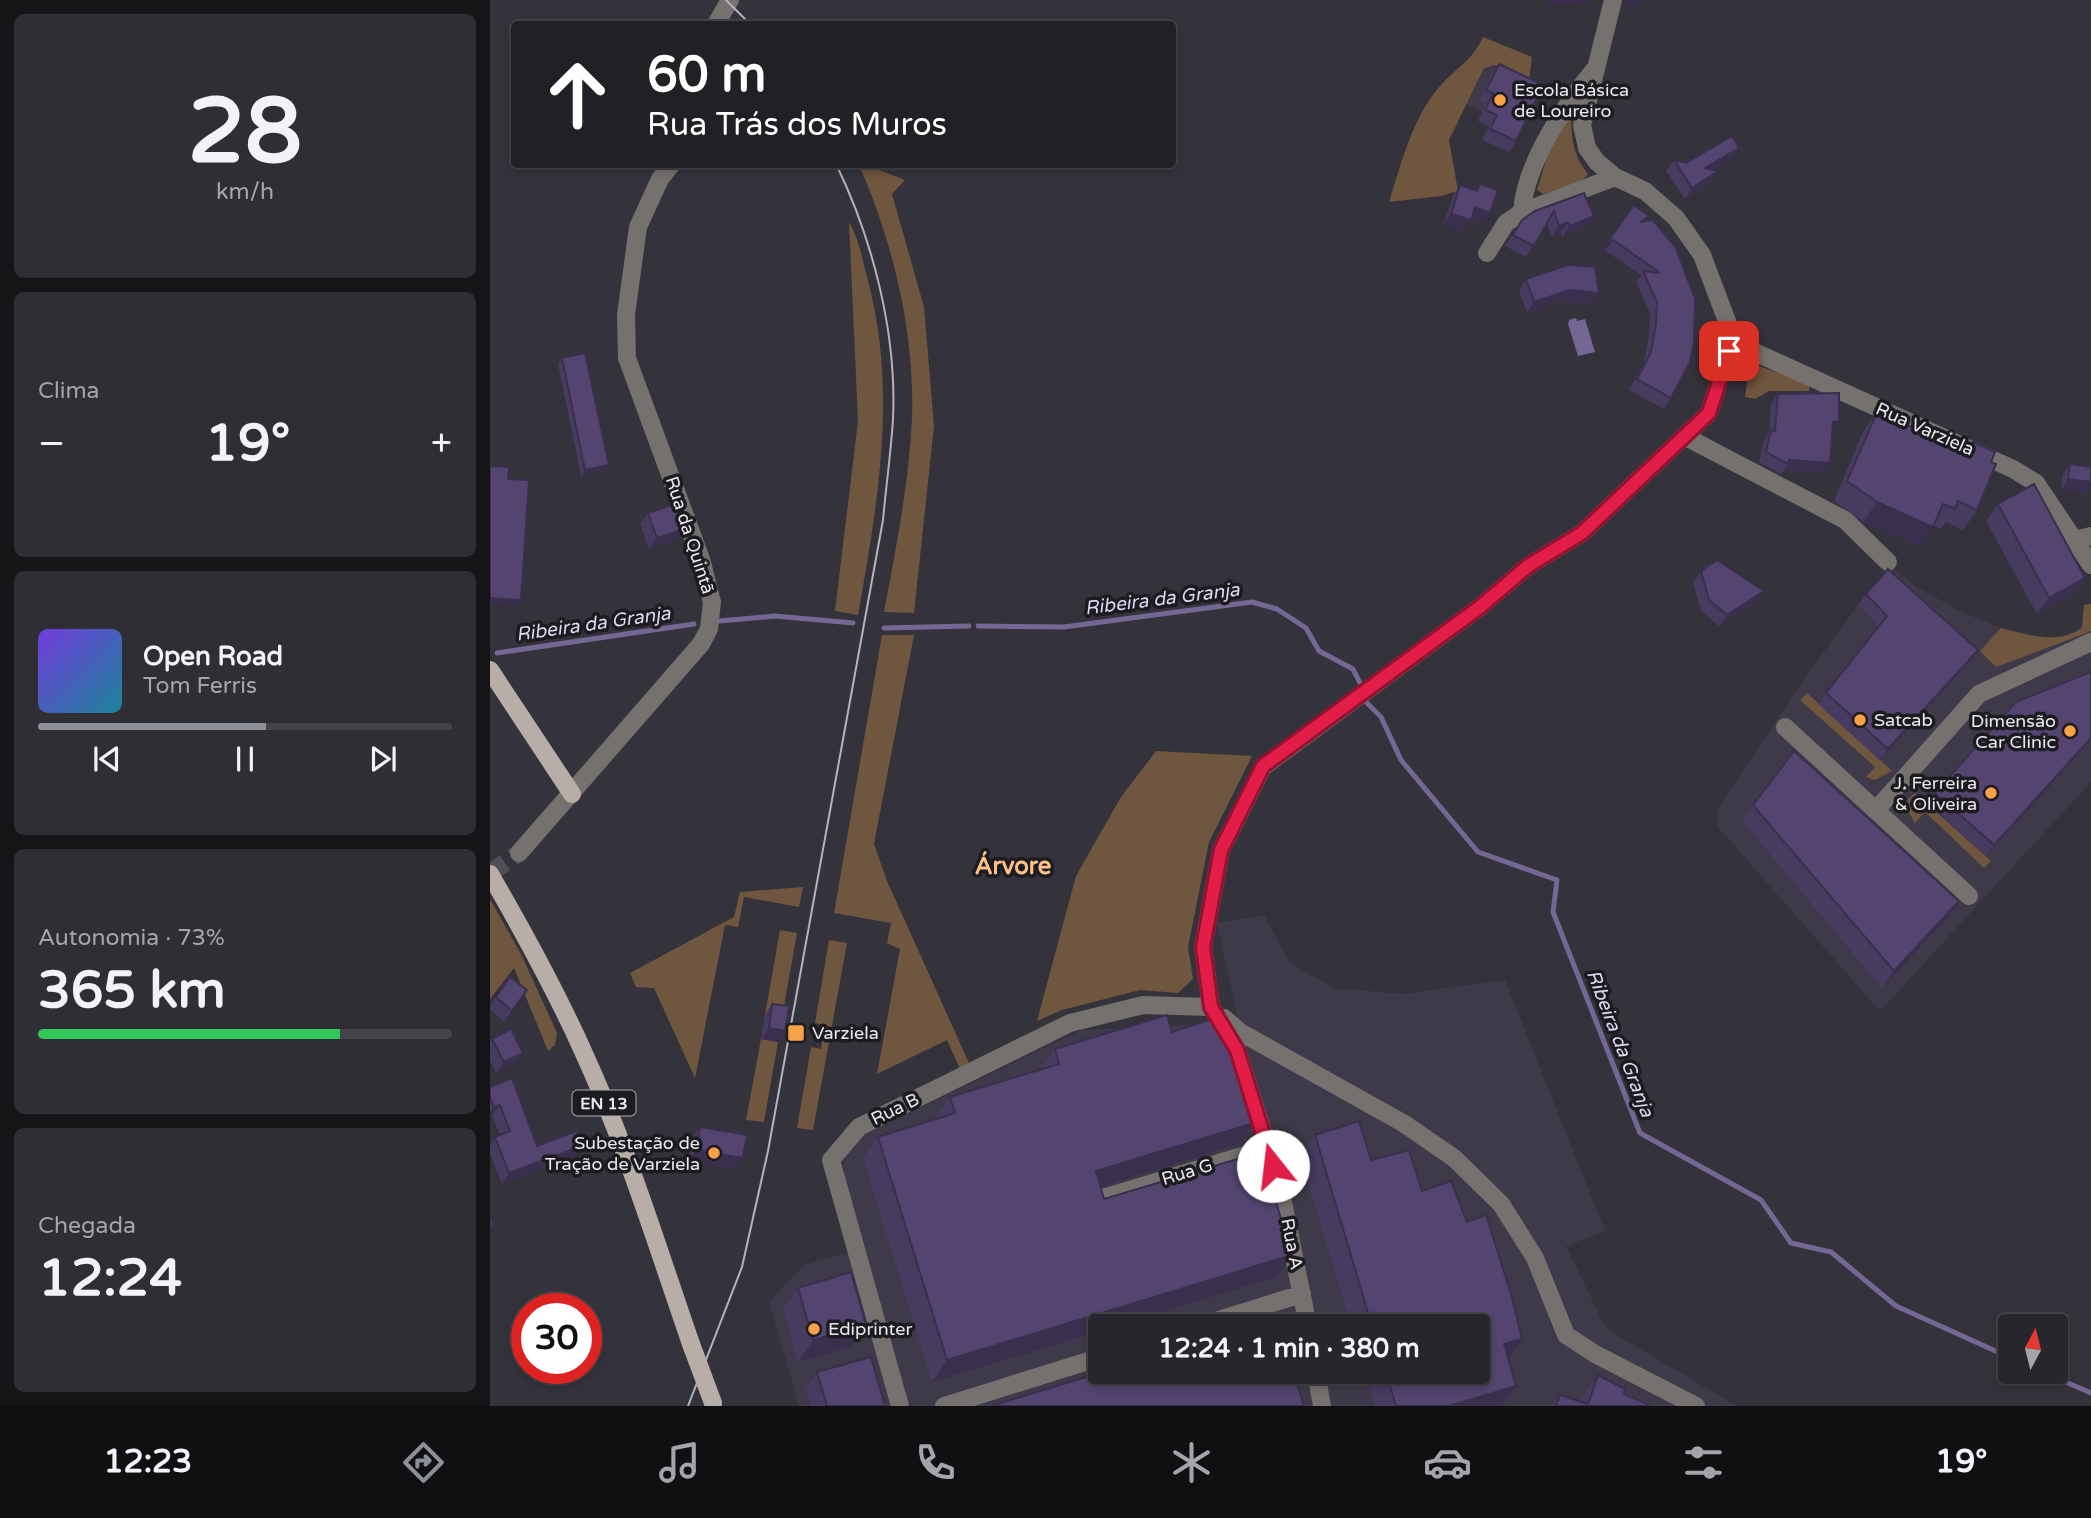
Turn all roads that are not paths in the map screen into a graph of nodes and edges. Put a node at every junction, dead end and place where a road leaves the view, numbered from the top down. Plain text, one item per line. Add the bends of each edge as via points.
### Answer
1 (730, 0) edge
2 (1613, 0) edge
3 (718, 21) edge
4 (1596, 68) junction
5 (669, 168) edge
6 (1615, 177) junction
7 (1522, 212) junction
8 (1488, 253) dead end
9 (1730, 330) junction
10 (1684, 436) junction
11 (2082, 538) edge
12 (1888, 562) dead end
13 (2091, 565) edge
14 (2091, 642) edge
15 (490, 670) edge
16 (1785, 727) dead end
17 (572, 794) junction
18 (1876, 810) junction
19 (519, 853) tunnel mouth
20 (490, 874) edge
21 (1969, 895) dead end
22 (1211, 1007) junction
23 (1268, 1148) junction
24 (1106, 1197) edge
25 (1302, 1294) junction
26 (1238, 1314) edge
27 (1306, 1314) edge
28 (1088, 1361) edge
29 (1318, 1384) edge
30 (713, 1405) edge
31 (900, 1406) edge
32 (944, 1406) edge
33 (1322, 1406) edge
34 (1696, 1406) edge

1 - 3 street
2 - 4 street
4 - 6 street via 1582,125 1587,148
4 - 7 street via 1556,122 1530,178
5 - 17 street, Rua da Quintã via 638,227 626,315 627,358 701,559 712,602 709,629
6 - 7 street
6 - 9 street via 1645,191 1676,218 1702,255
7 - 8 street via 1506,223
9 - 10 street via 1727,360 1709,413
9 - 11 street, Rua Varziela via 1750,350 2013,469 2036,483
10 - 12 street via 1845,520
10 - 22 street via 1582,533 1528,566 1480,607 1263,766 1221,850 1203,947
11 - 13 street, Rua Varziela
14 - 18 street via 1979,694
15 - 17 main road
16 - 18 street
17 - 19 street, Rua da Quintã
18 - 21 street
20 - 30 main road, EN 13, bridge via 583,1049
22 - 23 street, Rua A via 1237,1050
22 - 31 street, Rua B via 1143,1005 1070,1023 859,1127 831,1160
22 - 34 street via 1240,1032 1404,1123 1454,1158 1501,1204 1535,1258 1566,1335
23 - 24 street, Rua G
23 - 25 street, Rua A
25 - 26 street
25 - 27 street, Rua A
28 - 32 street
29 - 33 street

